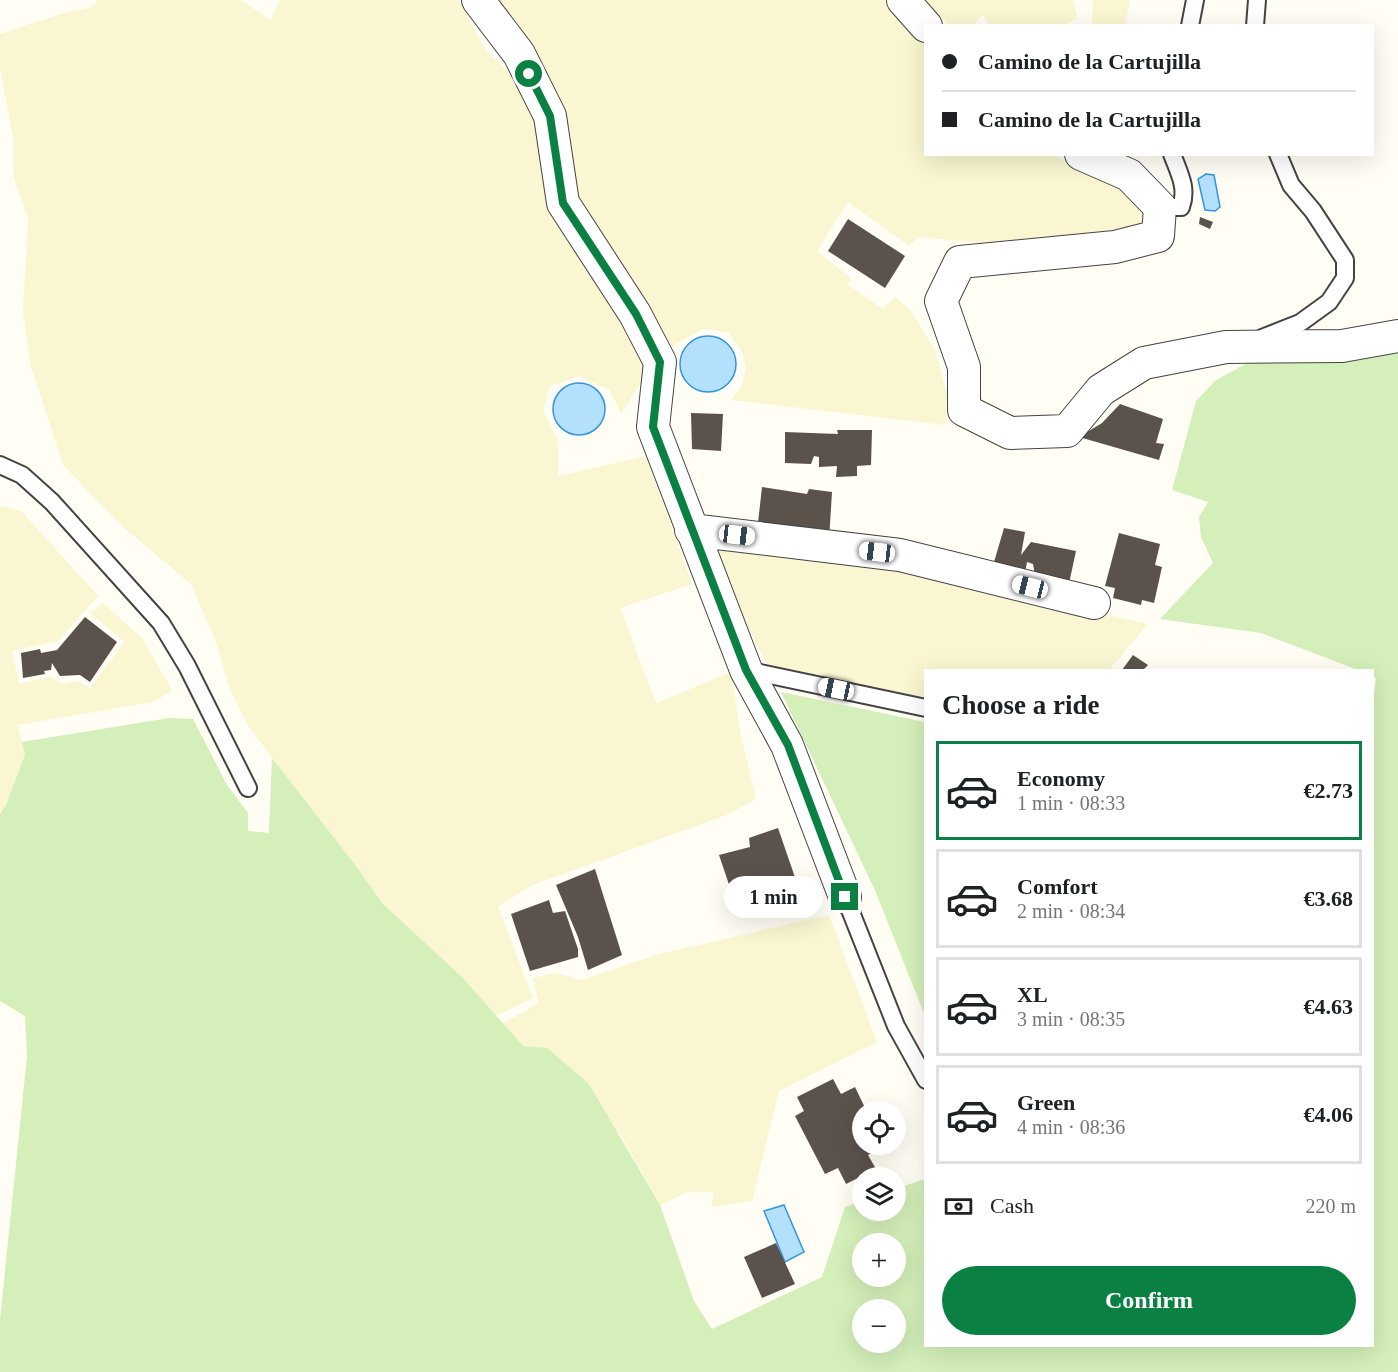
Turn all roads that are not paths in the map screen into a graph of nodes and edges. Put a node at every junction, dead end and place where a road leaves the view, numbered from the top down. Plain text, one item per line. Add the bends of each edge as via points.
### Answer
1 (478, 0) edge
2 (903, 0) edge
3 (1195, 0) edge
4 (1257, 0) edge
5 (924, 24) edge
6 (1190, 24) edge
7 (1255, 24) edge
8 (1086, 156) edge
9 (1174, 156) edge
10 (1279, 156) edge
11 (1160, 207) junction
12 (1398, 336) edge
13 (1226, 347) junction
14 (0, 465) edge
15 (691, 530) junction
16 (1094, 603) dead end
17 (746, 670) junction
18 (924, 708) edge
19 (248, 788) dead end
20 (845, 897) joint
21 (924, 1076) edge

1 - 15 street via 519,54 550,116 563,203 636,314 660,362 653,427
2 - 5 street
3 - 6 lane
4 - 7 lane
8 - 11 street via 1130,175
9 - 11 lane via 1184,184 1184,199 1181,207
10 - 13 lane via 1291,185 1345,260 1345,278 1329,302 1300,323
11 - 13 street via 1158,236 1115,248 960,262 941,301 964,367 964,410 1010,434 1066,431 1101,390 1144,363
12 - 13 street via 1342,346
14 - 19 lane via 22,475 52,502 162,623
15 - 16 street via 900,555
15 - 17 street
17 - 18 lane
17 - 20 street via 788,745
20 - 21 lane via 896,1026

